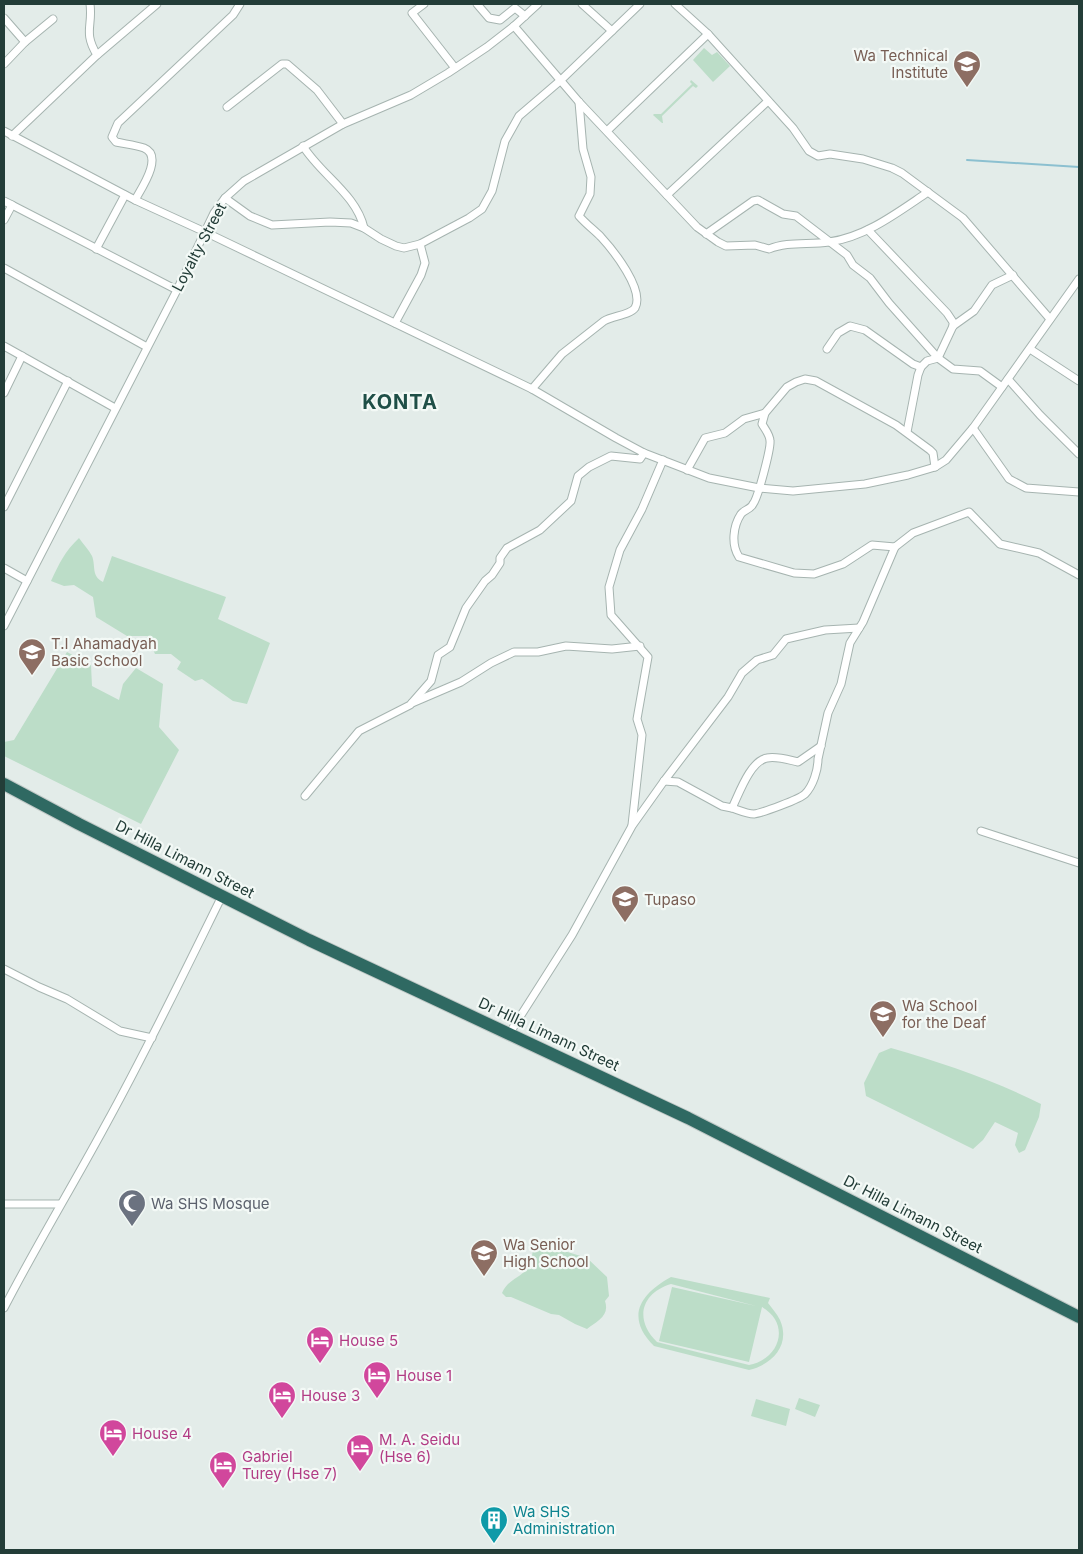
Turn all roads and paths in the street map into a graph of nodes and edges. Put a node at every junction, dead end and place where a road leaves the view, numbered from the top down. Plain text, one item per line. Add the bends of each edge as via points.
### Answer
1 (90, 4) edge
2 (157, 4) edge
3 (240, 4) edge
4 (424, 4) edge
5 (477, 4) edge
6 (538, 4) edge
7 (582, 4) edge
8 (640, 4) edge
9 (675, 4) edge
10 (525, 16) junction
11 (4, 18) edge
12 (52, 19) dead end
13 (514, 26) junction
14 (612, 31) junction
15 (708, 34) junction
16 (25, 42) junction
17 (98, 55) junction
18 (4, 64) edge
19 (455, 68) junction
20 (561, 80) junction
21 (768, 101) junction
22 (579, 102) junction
23 (227, 107) dead end
24 (343, 124) junction
25 (4, 131) edge
26 (607, 131) junction
27 (12, 136) junction
28 (303, 146) junction
29 (928, 192) junction
30 (125, 195) junction
31 (667, 196) junction
32 (225, 198) junction
33 (135, 200) junction
34 (4, 201) edge
35 (12, 205) junction
36 (4, 220) edge
37 (364, 228) junction
38 (868, 230) junction
39 (205, 232) junction
40 (706, 234) junction
41 (831, 242) junction
42 (420, 244) junction
43 (96, 249) junction
44 (4, 268) edge
45 (1013, 275) junction
46 (1079, 279) edge
47 (1076, 289) edge
48 (177, 290) junction
49 (1050, 319) junction
50 (395, 323) junction
51 (953, 326) junction
52 (4, 346) edge
53 (147, 347) junction
54 (827, 349) dead end
55 (1030, 350) junction
56 (22, 356) junction
57 (938, 358) junction
58 (921, 367) junction
59 (1008, 379) junction
60 (68, 381) junction
61 (1079, 381) edge
62 (1002, 387) junction
63 (532, 389) junction
64 (4, 393) edge
65 (115, 408) junction
66 (765, 413) junction
67 (973, 428) junction
68 (906, 432) junction
69 (644, 453) junction
70 (1079, 454) edge
71 (663, 460) junction
72 (935, 467) junction
73 (687, 470) junction
74 (759, 488) junction
75 (1079, 492) edge
76 (4, 507) edge
77 (895, 548) junction
78 (4, 568) edge
79 (1079, 575) edge
80 (27, 581) junction
81 (4, 626) edge
82 (858, 628) junction
83 (640, 646) junction
84 (410, 705) junction
85 (821, 746) junction
86 (664, 781) junction
87 (4, 784) edge
88 (304, 796) dead end
89 (732, 808) junction
90 (632, 826) junction
91 (981, 831) dead end
92 (1079, 864) edge
93 (222, 896) junction
94 (4, 969) edge
95 (509, 1034) junction
96 (152, 1038) junction
97 (4, 1204) edge
98 (60, 1204) junction
99 (4, 1308) edge
100 (1079, 1317) edge

1 - 17 street via 88,34
2 - 17 street
3 - 33 street via 233,15 118,123 112,137 116,142 145,148 152,160 152,168
4 - 19 street via 412,13
5 - 10 street via 489,18 500,20 515,8
6 - 10 street, Loyalty Street
7 - 14 street
8 - 14 street
9 - 15 street
10 - 13 street, Loyalty Street
11 - 16 street
12 - 16 street
13 - 19 street, Loyalty Street
13 - 20 street
14 - 20 street
15 - 21 street
15 - 26 street
16 - 18 street
17 - 27 street
19 - 24 street, Loyalty Street via 411,94
20 - 22 street
20 - 42 street via 519,116 505,141 492,191 482,209
21 - 29 street via 809,151 818,156 830,154 863,159 892,168
21 - 31 street
22 - 26 street
22 - 63 street via 583,148 591,177 590,194 579,216 601,237 630,276 638,299 629,313 610,317 562,354
23 - 24 street via 282,64 287,64 317,90
24 - 28 street, Loyalty Street
25 - 27 street
26 - 31 street
27 - 30 street
28 - 32 street, Loyalty Street via 244,181
28 - 37 street via 354,204
29 - 38 street
29 - 45 street via 963,218
30 - 33 street
30 - 43 street
31 - 40 street
32 - 37 street via 250,216 272,226 330,222 351,223
32 - 39 street, Loyalty Street
33 - 39 street
34 - 35 street
35 - 36 street
35 - 43 street
37 - 42 street via 396,246 404,248
38 - 41 street
38 - 51 street via 947,313
39 - 48 street, Loyalty Street
39 - 50 street
40 - 41 street via 726,246 755,245 769,250 777,246
40 - 41 street via 758,200 783,214 796,216
41 - 57 street via 870,278
42 - 50 street via 425,263
43 - 48 street
44 - 53 street
45 - 49 street
45 - 51 street via 992,285 974,311
46 - 47 street
47 - 49 street
48 - 53 street, Loyalty Street
49 - 55 street
50 - 63 street
51 - 57 street
52 - 56 street
53 - 65 street, Loyalty Street
54 - 58 street via 838,333 850,326 865,330
55 - 59 street
55 - 61 street
56 - 60 street
56 - 64 street
57 - 58 street
57 - 62 street via 953,369 980,371
58 - 68 street
59 - 62 street
59 - 70 street
60 - 65 street
60 - 76 street
62 - 67 street
63 - 69 street
65 - 80 street, Loyalty Street
66 - 68 street via 787,387 809,380 889,420
66 - 73 street via 744,419 725,433 705,438
66 - 74 street via 762,424 770,442
67 - 72 street via 946,460
67 - 75 street via 1009,479 1026,488
68 - 72 street via 932,453
69 - 71 street
69 - 84 street via 640,459 611,456 589,467 578,476 571,501 540,530 507,548 492,575 466,608 450,647 438,655 431,681
71 - 73 street
71 - 83 street via 620,550 609,587 611,615
72 - 74 street via 865,484 793,491
73 - 74 street
74 - 77 street via 753,506 742,513 734,532 734,550 739,557 794,573 814,574 843,564 872,545
77 - 79 street via 913,533 969,512 1000,544 1039,553
77 - 82 street
78 - 80 street
80 - 81 street, Loyalty Street
82 - 85 street via 828,713
82 - 86 street via 825,630 786,639 773,655 757,660 742,674
83 - 84 street via 612,649 566,646 538,652 514,652 461,682
83 - 90 street via 648,657 636,718 642,735
84 - 88 street via 360,731
85 - 89 street via 798,762 766,758 752,767
85 - 89 street via 818,766 804,795 753,814
86 - 89 street via 678,782 722,806
86 - 90 street
87 - 93 highway, Dr Hilla Limann Street
90 - 95 street via 572,934
91 - 92 street
93 - 95 highway, Dr Hilla Limann Street
93 - 96 street
94 - 96 street via 120,1031
95 - 100 highway, Dr Hilla Limann Street via 688,1118
96 - 98 street
97 - 98 street
98 - 99 street

